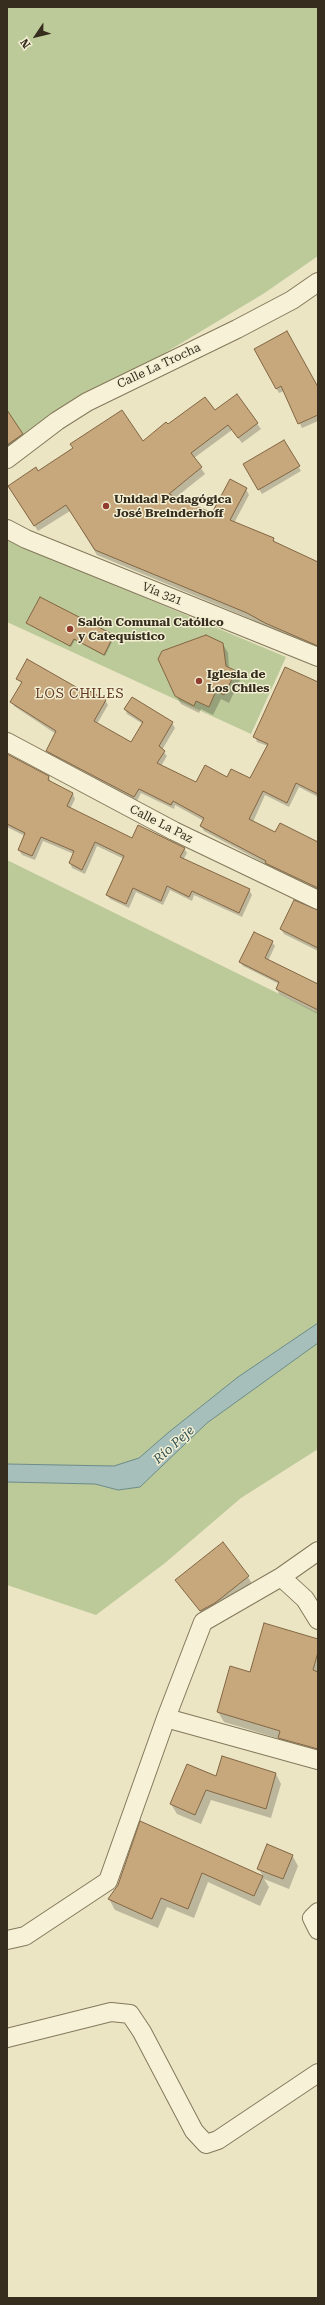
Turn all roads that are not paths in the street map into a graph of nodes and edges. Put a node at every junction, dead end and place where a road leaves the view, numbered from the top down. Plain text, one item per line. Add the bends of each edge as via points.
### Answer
1 (318, 282) edge
2 (7, 459) edge
3 (7, 529) edge
4 (318, 657) edge
5 (7, 742) edge
6 (318, 900) edge
7 (318, 1551) edge
8 (281, 1577) junction
9 (318, 1620) edge
10 (166, 1718) junction
11 (318, 1760) edge
12 (318, 1912) edge
13 (318, 1930) edge
14 (7, 1940) edge
15 (7, 2038) edge
16 (318, 2073) edge

1 - 2 street, Calle La Trocha via 292,300 238,329 87,402
3 - 4 street, Vía 321 via 26,539
5 - 6 street, Calle La Paz via 174,831
7 - 8 street
8 - 9 street via 306,1599
8 - 10 street via 203,1622
10 - 11 street
10 - 14 street via 108,1881 25,1936
12 - 13 street via 312,1918
15 - 16 street via 111,2012 130,2014 194,2131 206,2144 218,2140

